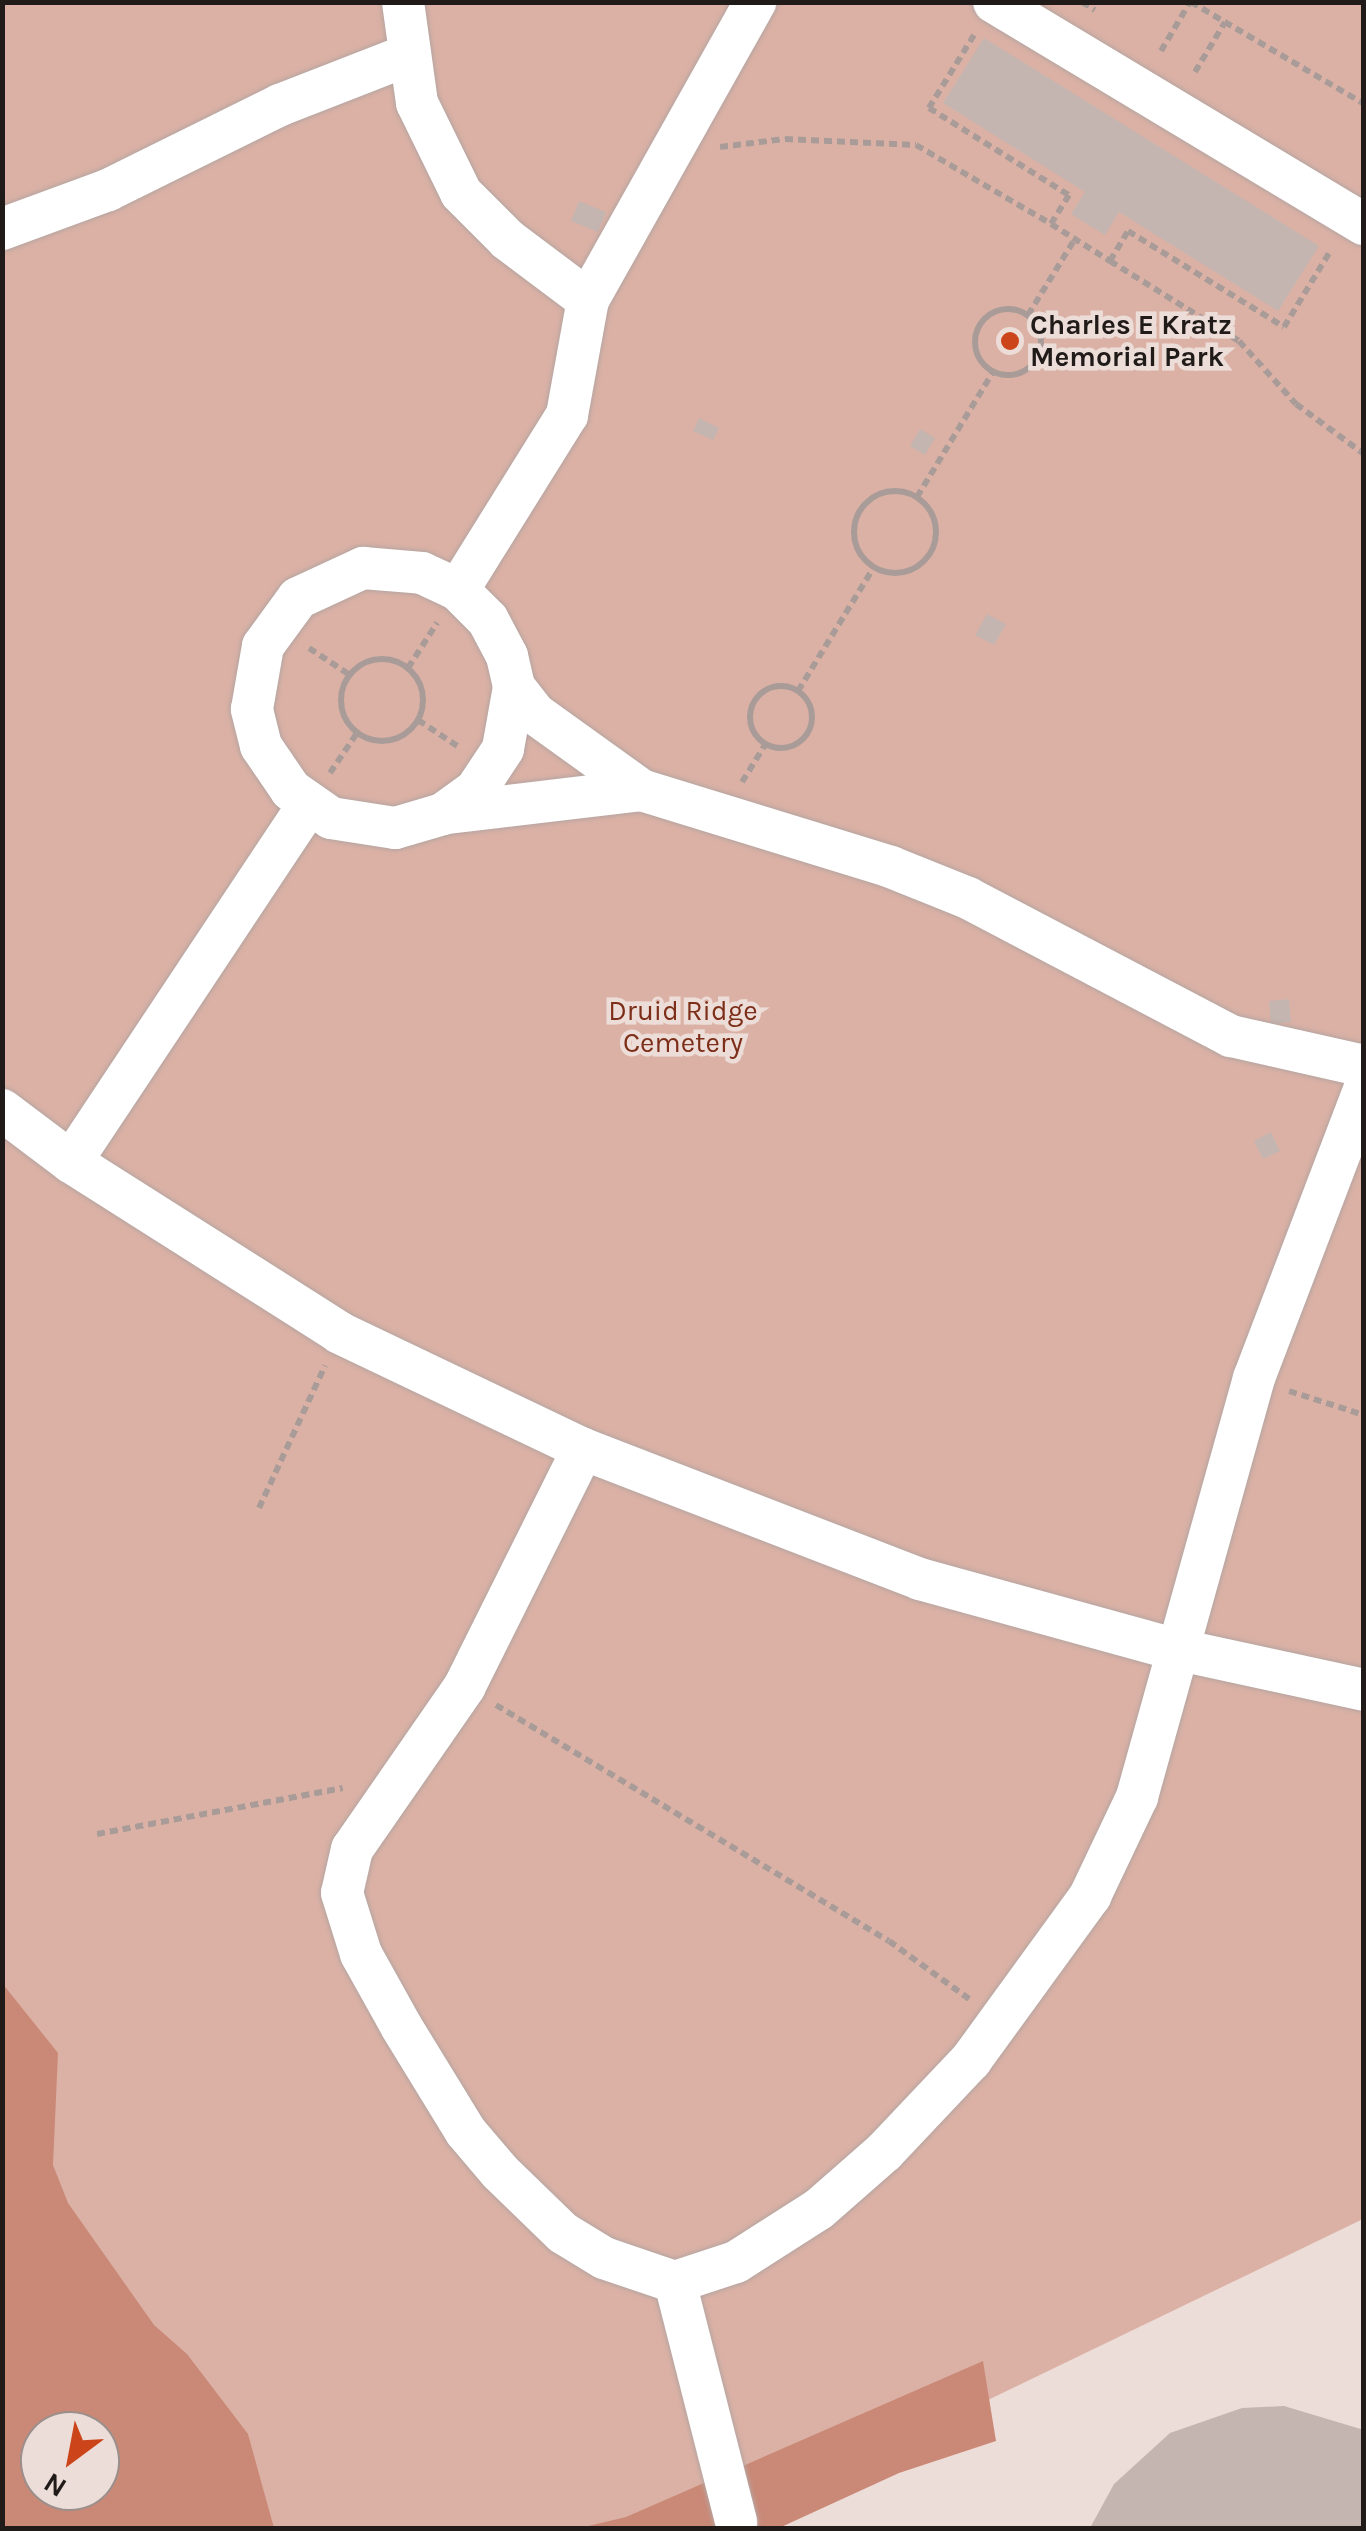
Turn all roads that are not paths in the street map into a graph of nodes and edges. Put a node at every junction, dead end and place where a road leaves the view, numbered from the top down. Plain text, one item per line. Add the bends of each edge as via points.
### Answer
1 (403, 2) edge
2 (754, 2) edge
3 (987, 14) edge
4 (406, 56) junction
5 (2, 229) edge
6 (1349, 234) edge
7 (588, 300) junction
8 (458, 590) junction
9 (514, 687) junction
10 (640, 790) junction
11 (309, 804) junction
12 (444, 814) junction
13 (1364, 1066) edge
14 (1364, 1090) edge
15 (2, 1110) edge
16 (71, 1162) junction
17 (583, 1449) junction
18 (1175, 1649) junction
19 (1364, 1690) edge
20 (675, 2282) junction
21 (736, 2522) dead end

1 - 4 lane
2 - 7 lane
3 - 6 lane
4 - 5 lane via 280,105 108,190
4 - 7 lane via 430,135 461,192 508,240
7 - 8 lane via 568,415
8 - 9 lane via 498,636
8 - 11 lane via 404,569 362,568 314,586 282,615 256,668 252,709 269,761
9 - 10 lane via 534,713
9 - 12 lane via 510,728 494,768
10 - 12 lane
10 - 13 lane via 890,867 968,898 1231,1036
11 - 12 lane via 364,827 406,826
11 - 16 lane
14 - 18 lane via 1254,1378
15 - 16 lane
16 - 17 lane via 340,1333
17 - 18 lane via 903,1573
17 - 20 lane via 465,1686 352,1849 344,1872 345,1906 361,1954 466,2132 530,2205 604,2258
18 - 19 lane
18 - 20 lane via 1114,1853 1066,1938 1000,2024 885,2151 820,2208 736,2262
20 - 21 lane

